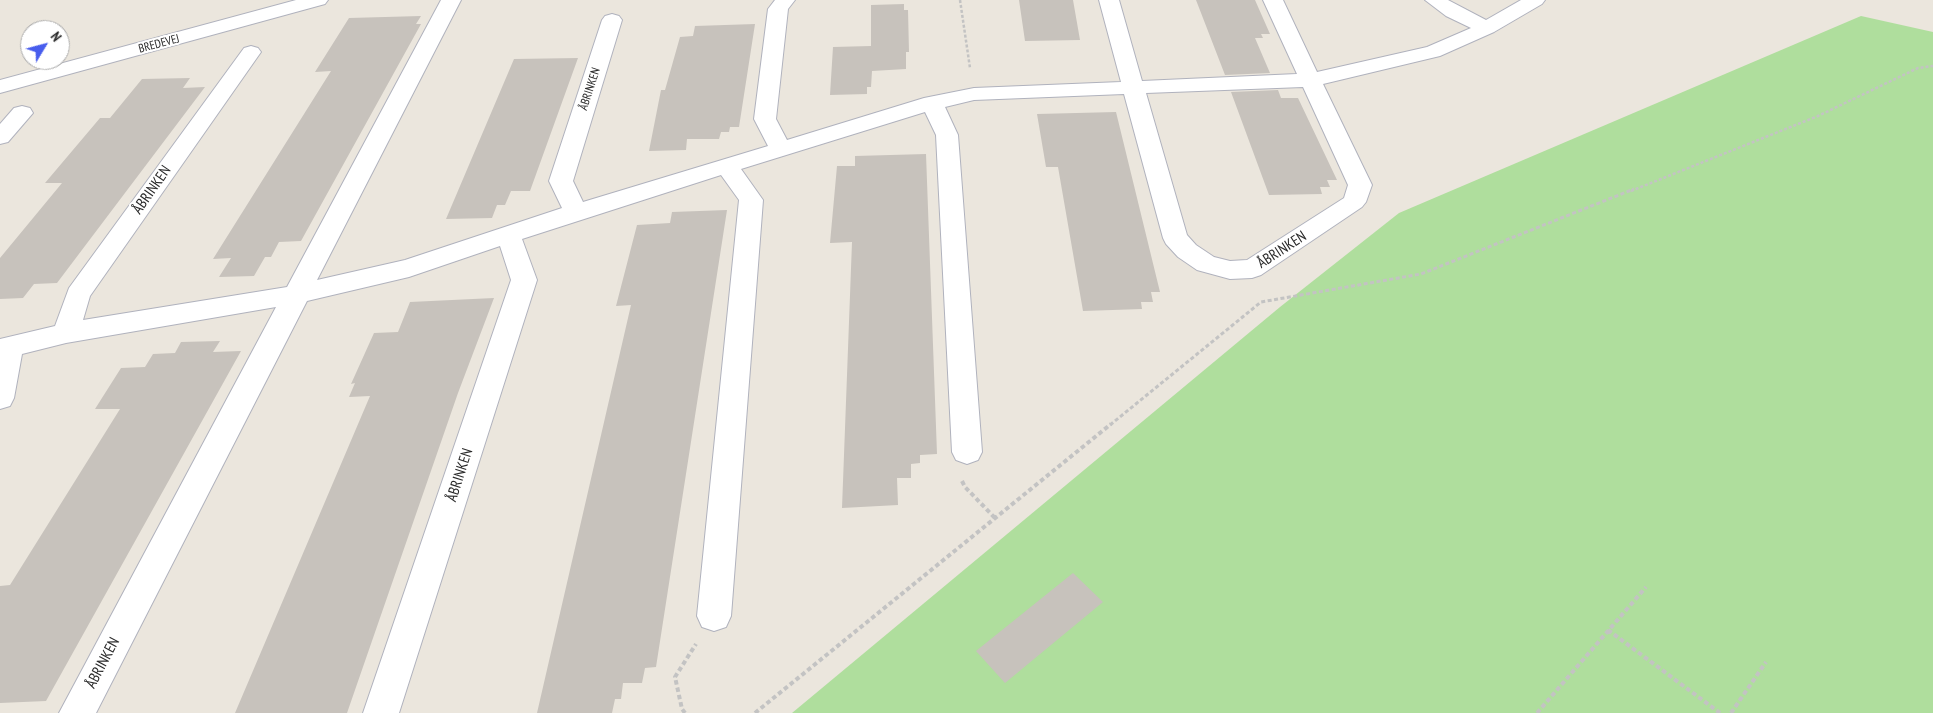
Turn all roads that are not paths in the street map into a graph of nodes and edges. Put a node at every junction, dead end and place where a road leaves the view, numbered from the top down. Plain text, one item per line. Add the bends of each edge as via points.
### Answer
1 (318, 0) edge
2 (451, 0) edge
3 (785, 0) edge
4 (1109, 0) edge
5 (1273, 0) edge
6 (1435, 0) edge
7 (1535, 0) edge
8 (612, 20) dead end
9 (1487, 28) junction
10 (251, 52) dead end
11 (1311, 80) junction
12 (1132, 86) junction
13 (0, 87) edge
14 (932, 103) junction
15 (22, 113) dead end
16 (0, 137) edge
17 (780, 148) junction
18 (726, 165) junction
19 (576, 212) junction
20 (509, 236) junction
21 (298, 294) junction
22 (66, 333) junction
23 (4, 348) edge
24 (0, 398) edge
25 (967, 452) dead end
26 (714, 616) road end
27 (77, 713) edge
28 (381, 713) edge

1 - 13 street, BREDEVEJ
2 - 21 street, ÅBRINKEN
3 - 17 street via 778,9 766,119
4 - 12 street, ÅBRINKEN
5 - 11 street, ÅBRINKEN
6 - 9 street
7 - 9 street
8 - 19 street, ÅBRINKEN via 561,181
9 - 11 street via 1433,52
10 - 22 street, ÅBRINKEN via 78,294
11 - 12 street
11 - 12 street, ÅBRINKEN via 1360,185 1354,202 1252,270 1230,270 1206,264 1187,252 1175,238
12 - 14 street via 974,94
14 - 17 street
14 - 25 street via 947,135
15 - 16 street
17 - 18 street
18 - 19 street
18 - 26 street via 751,200
19 - 20 street
20 - 21 street via 409,268
20 - 28 street, ÅBRINKEN via 524,280
21 - 22 street
21 - 27 street, ÅBRINKEN
22 - 23 street
23 - 24 street

